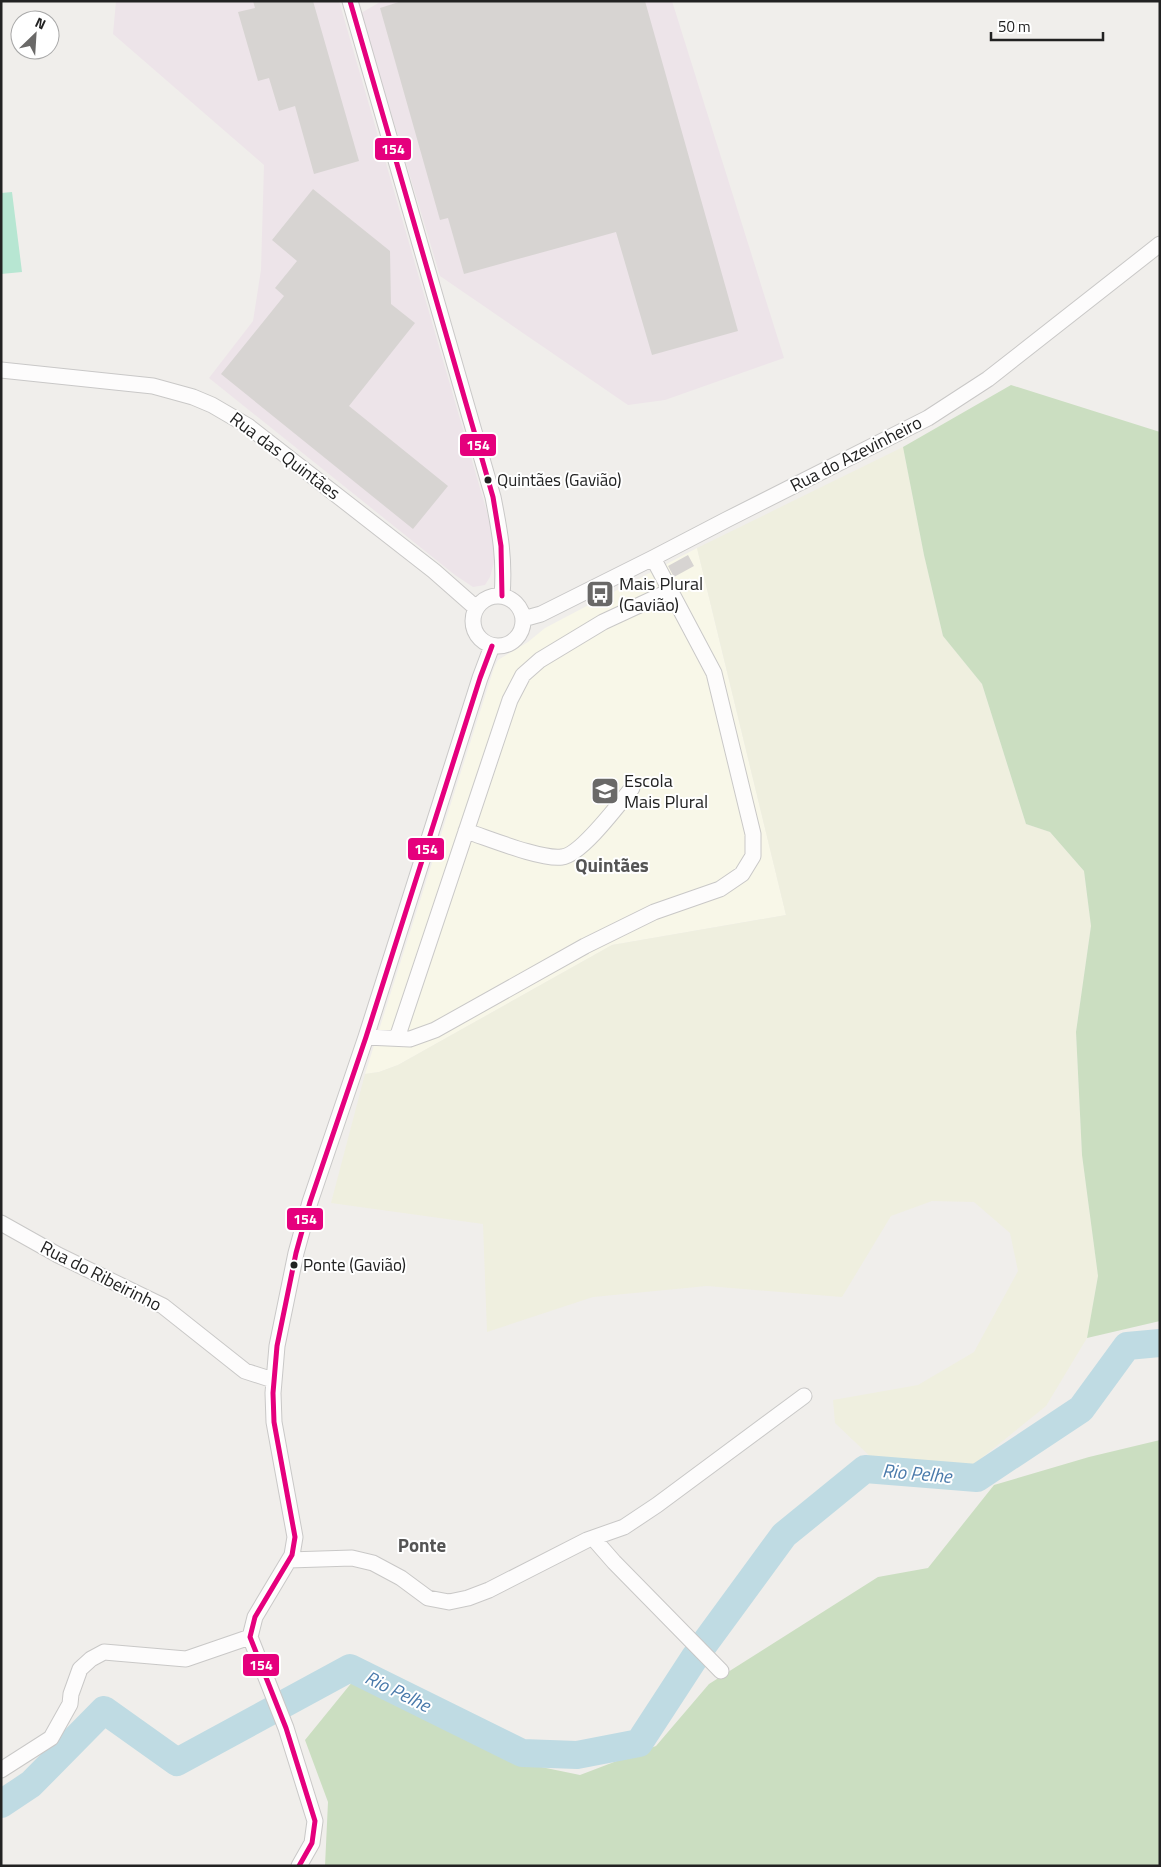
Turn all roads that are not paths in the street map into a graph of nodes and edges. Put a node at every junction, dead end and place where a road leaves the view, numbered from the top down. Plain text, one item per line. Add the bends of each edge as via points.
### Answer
1 (350, 1) edge
2 (1160, 244) edge
3 (1, 370) edge
4 (654, 558) junction
5 (672, 590) junction
6 (502, 596) junction
7 (476, 608) junction
8 (524, 619) junction
9 (492, 646) junction
10 (632, 788) dead end
11 (466, 831) junction
12 (366, 1037) junction
13 (397, 1038) junction
14 (1, 1223) edge
15 (274, 1380) junction
16 (804, 1396) dead end
17 (593, 1538) junction
18 (289, 1560) junction
19 (250, 1637) junction
20 (721, 1671) dead end
21 (1, 1770) edge
22 (299, 1866) edge

1 - 6 street via 493,497 502,541
2 - 4 street, Rua do Azevinheiro via 988,379 928,418
3 - 7 street, Rua das Quintães via 153,386 212,405 248,426 434,571
4 - 5 street
4 - 8 street, Rua do Azevinheiro via 541,614
5 - 11 street via 603,622 540,660 523,675 510,700
5 - 13 street via 714,673 753,834 753,856 742,874 720,890 654,912 584,946 435,1030 410,1039
6 - 7 street via 487,598
6 - 8 street via 517,604
7 - 9 street via 473,616 475,631 479,638
8 - 9 street via 517,638 506,645
9 - 12 street
10 - 11 street via 580,848 563,857 544,856
11 - 13 street
12 - 13 street
12 - 15 street via 296,1253 277,1346
14 - 15 street, Rua do Ribeirinho via 163,1306 245,1371
15 - 18 street via 274,1422 295,1537
16 - 17 street via 624,1527
17 - 18 street via 489,1590 449,1602 428,1598 401,1578 372,1563 352,1558
17 - 20 street
18 - 19 street via 255,1617
19 - 21 street via 186,1659 104,1652 80,1669 70,1704 51,1738
19 - 22 street via 286,1728 315,1822 312,1843

